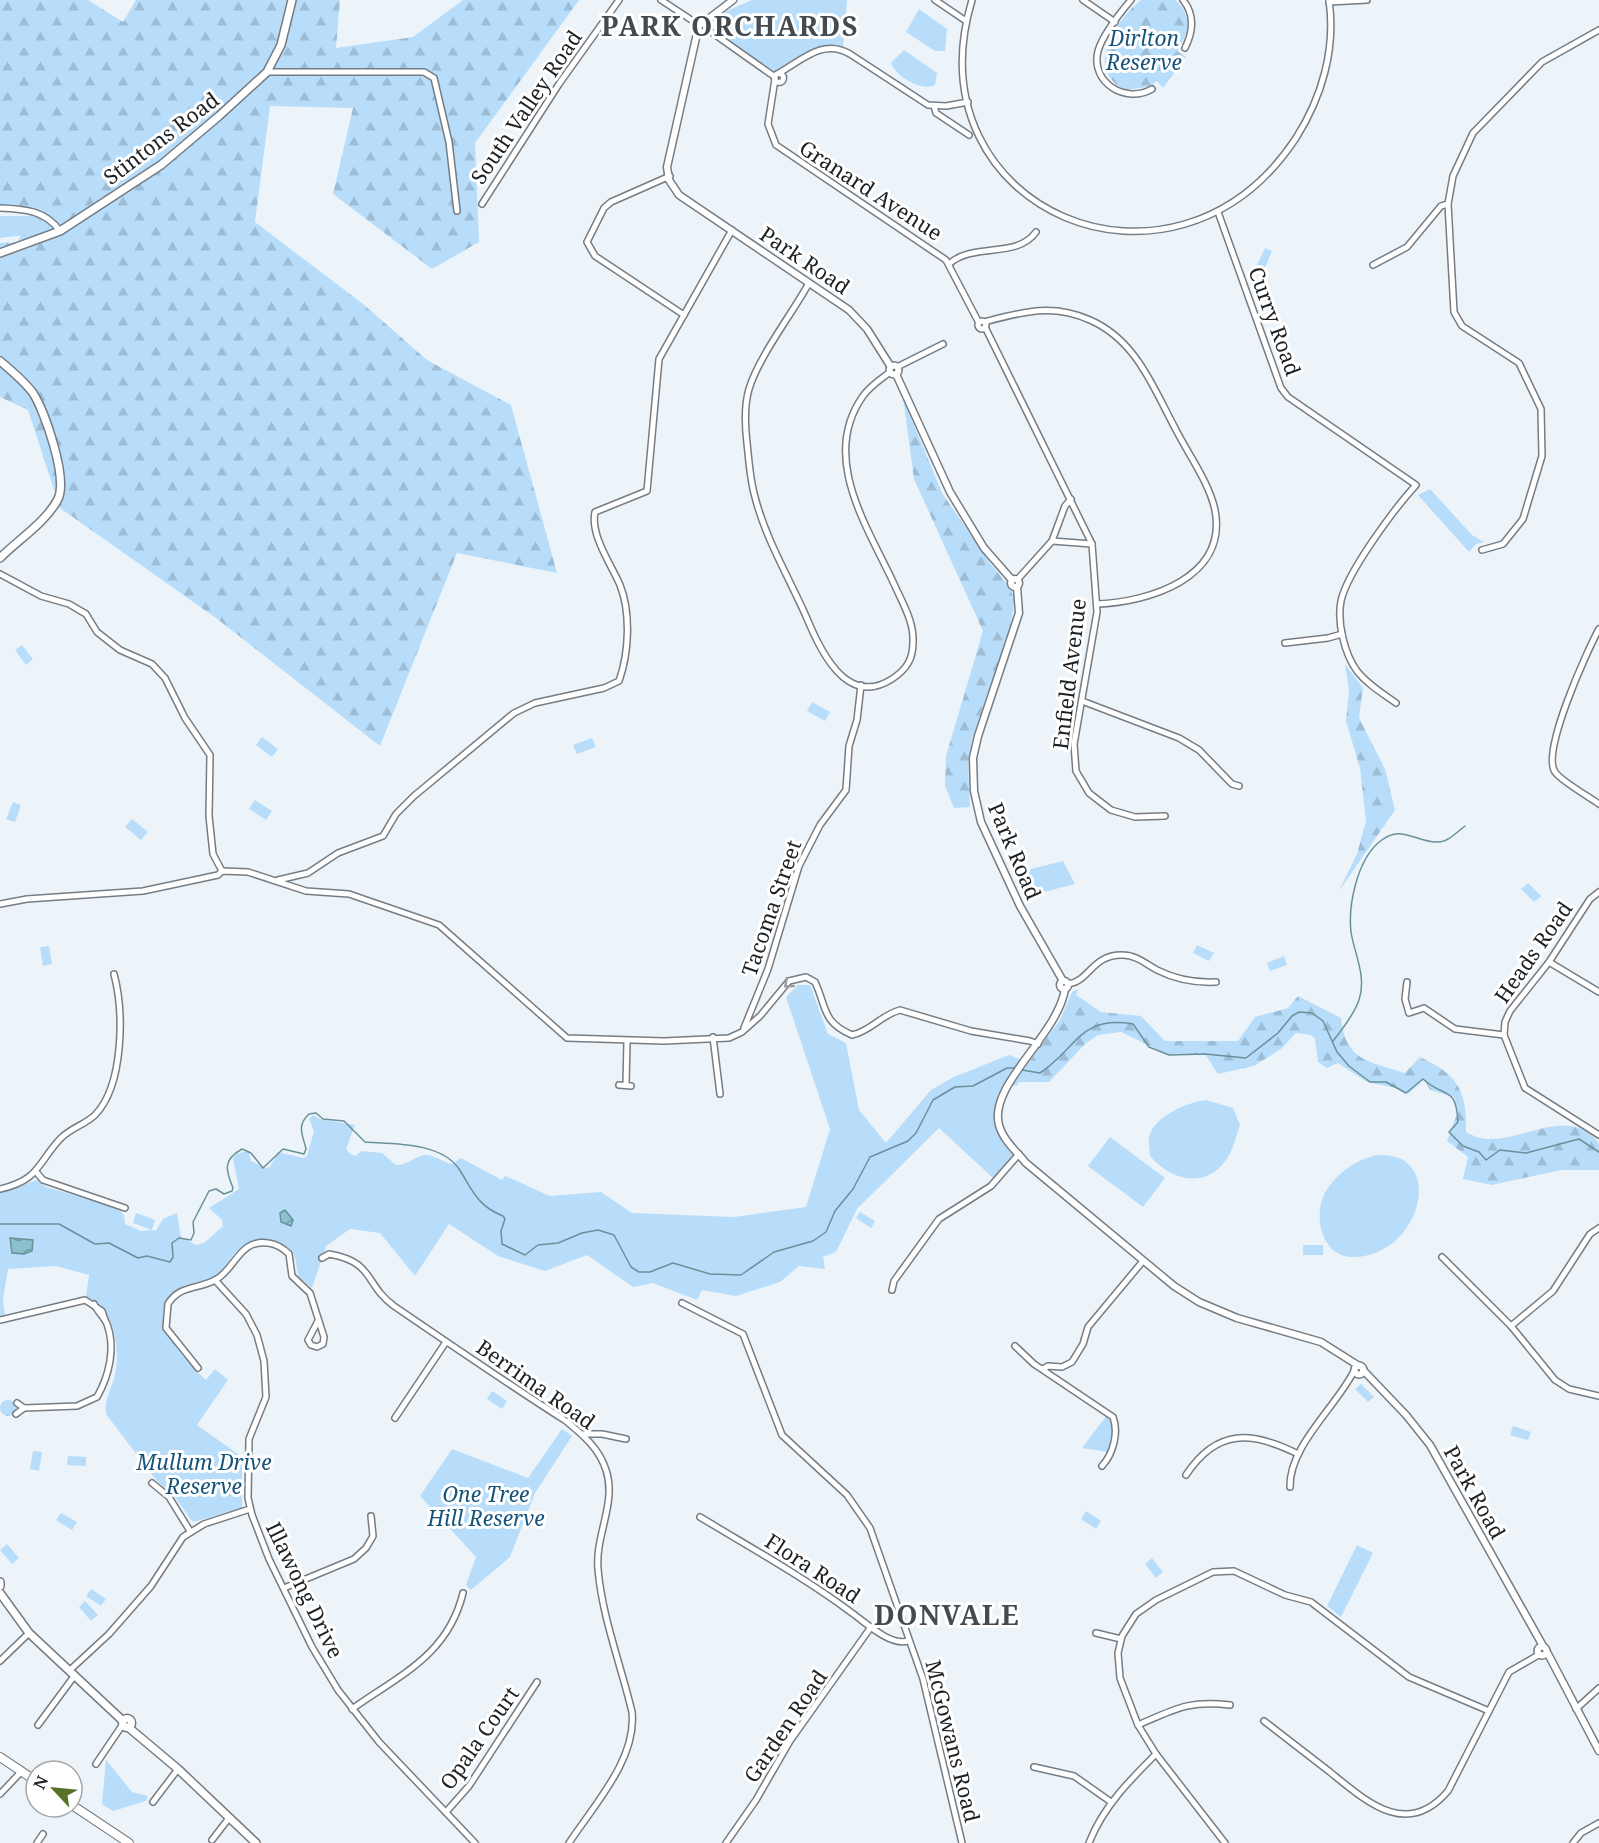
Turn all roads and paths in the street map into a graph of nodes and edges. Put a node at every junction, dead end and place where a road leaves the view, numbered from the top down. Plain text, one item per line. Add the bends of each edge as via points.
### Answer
1 (292, 0) edge
2 (619, 0) edge
3 (661, 0) edge
4 (733, 0) edge
5 (935, 0) edge
6 (972, 0) edge
7 (1083, 0) edge
8 (1131, 0) edge
9 (1183, 0) edge
10 (1367, 0) edge
11 (1329, 1) edge
12 (966, 21) junction
13 (1116, 22) junction
14 (703, 27) junction
15 (1599, 30) edge
16 (1185, 48) dead end
17 (267, 72) junction
18 (778, 77) junction
19 (1152, 89) dead end
20 (968, 102) junction
21 (934, 106) junction
22 (969, 135) dead end
23 (669, 177) junction
24 (482, 204) dead end
25 (1448, 204) junction
26 (0, 208) edge
27 (457, 211) dead end
28 (1218, 212) junction
29 (732, 230) junction
30 (60, 231) junction
31 (1036, 232) dead end
32 (0, 253) edge
33 (949, 264) junction
34 (1373, 265) dead end
35 (809, 283) junction
36 (684, 315) junction
37 (983, 325) junction
38 (943, 344) dead end
39 (0, 361) edge
40 (893, 370) junction
41 (1073, 501) junction
42 (1052, 540) junction
43 (1092, 544) junction
44 (1482, 550) dead end
45 (0, 558) edge
46 (0, 574) edge
47 (1015, 582) junction
48 (1097, 604) junction
49 (1599, 629) edge
50 (1342, 634) junction
51 (1285, 643) dead end
52 (861, 686) junction
53 (1082, 701) junction
54 (1396, 704) dead end
55 (1239, 786) dead end
56 (1599, 804) edge
57 (1165, 816) dead end
58 (222, 872) junction
59 (278, 880) junction
60 (1599, 892) edge
61 (0, 904) edge
62 (1549, 962) junction
63 (114, 974) dead end
64 (1216, 982) dead end
65 (1407, 982) dead end
66 (1065, 985) junction
67 (1599, 992) edge
68 (754, 1009) junction
69 (760, 1016) junction
70 (742, 1032) junction
71 (1504, 1035) junction
72 (713, 1037) junction
73 (627, 1041) junction
74 (1038, 1044) junction
75 (625, 1085) dead end
76 (720, 1095) dead end
77 (1599, 1135) edge
78 (1019, 1154) junction
79 (37, 1173) junction
80 (0, 1189) edge
81 (125, 1208) dead end
82 (1599, 1228) edge
83 (1442, 1257) dead end
84 (322, 1258) dead end
85 (1143, 1261) junction
86 (215, 1280) junction
87 (892, 1290) dead end
88 (682, 1303) dead end
89 (0, 1320) edge
90 (318, 1321) dead end
91 (1511, 1326) junction
92 (446, 1341) junction
93 (1014, 1346) dead end
94 (203, 1362) dead end
95 (1042, 1369) junction
96 (1358, 1371) junction
97 (1599, 1396) edge
98 (17, 1403) dead end
99 (24, 1408) junction
100 (16, 1414) dead end
101 (395, 1418) dead end
102 (582, 1434) junction
103 (626, 1439) dead end
104 (1298, 1454) junction
105 (1102, 1466) dead end
106 (1186, 1475) dead end
107 (152, 1483) dead end
108 (1290, 1487) dead end
109 (250, 1509) junction
110 (371, 1516) dead end
111 (700, 1517) dead end
112 (190, 1531) junction
113 (284, 1588) junction
114 (0, 1589) edge
115 (463, 1593) dead end
116 (871, 1627) junction
117 (29, 1633) junction
118 (1096, 1633) dead end
119 (1121, 1639) junction
120 (908, 1641) junction
121 (1542, 1651) junction
122 (0, 1661) edge
123 (73, 1673) junction
124 (537, 1682) dead end
125 (1599, 1689) edge
126 (1230, 1705) dead end
127 (352, 1709) junction
128 (1576, 1709) junction
129 (1489, 1712) junction
130 (1264, 1721) dead end
131 (38, 1725) dead end
132 (125, 1725) junction
133 (1138, 1725) junction
134 (1599, 1751) edge
135 (1156, 1754) junction
136 (0, 1757) edge
137 (96, 1764) dead end
138 (1034, 1767) dead end
139 (178, 1769) junction
140 (22, 1771) joint
141 (0, 1794) edge
142 (153, 1802) dead end
143 (1111, 1802) junction
144 (446, 1812) junction
145 (84, 1813) edge
146 (229, 1818) junction
147 (1599, 1823) edge
148 (43, 1833) dead end
149 (212, 1840) dead end
150 (37, 1843) edge
151 (129, 1843) edge
152 (256, 1843) edge
153 (475, 1843) edge
154 (569, 1843) edge
155 (726, 1843) edge
156 (962, 1843) edge
157 (1089, 1843) edge
158 (1226, 1843) edge
159 (1573, 1843) edge

1 - 17 main road, Stintons Road via 280,45
2 - 24 street, South Valley Road
3 - 14 street
4 - 14 street
5 - 12 street
6 - 12 street
7 - 13 street
8 - 13 street
9 - 16 street via 1192,21
10 - 11 street
11 - 28 street via 1329,50 1312,112 1270,172
12 - 20 street via 961,51
13 - 19 street via 1099,50 1097,62 1102,77 1125,94 1138,95
14 - 18 street
14 - 23 street via 694,46
15 - 25 street via 1542,62 1473,133 1454,176
17 - 27 street via 424,72 434,78 449,141
17 - 30 main road, Stintons Road via 176,153
18 - 21 street via 815,51 841,49
18 - 33 street, Granard Avenue via 768,124 778,148
20 - 21 street
20 - 28 street via 981,138 996,162 1037,202 1074,223 1133,234 1178,228
21 - 22 street via 936,113
23 - 29 street, Park Road via 675,191
23 - 36 street via 611,202 587,242 595,256
25 - 34 street via 1441,206 1407,247
25 - 44 street via 1454,312 1462,326 1519,363 1541,409 1542,456 1523,519 1503,544
26 - 30 street via 37,212 52,220
28 - 50 street, Curry Road via 1281,388 1288,397 1416,485 1396,507 1346,585 1341,602
29 - 35 street, Park Road
29 - 36 street
30 - 32 main road, Stintons Road
31 - 33 street via 1031,239 963,254
33 - 37 street, Granard Avenue
35 - 40 street, Park Road via 856,316
35 - 52 street via 749,390 749,464 759,511 821,648 840,674
36 - 59 street via 659,359 647,491 597,509 594,517 621,587 626,612 626,651 619,681 536,703 514,713 414,796 382,836 338,853 308,873
37 - 41 street, Enfield Avenue
37 - 48 street via 1026,310 1054,310 1092,321 1118,337 1139,361 1213,504 1215,537 1208,557 1198,569 1174,585 1132,601
38 - 40 street
39 - 45 main road via 24,382 40,407 62,487 51,508
40 - 47 street, Park Road via 950,492 984,548
40 - 52 street via 868,391 854,413 846,436 846,466 852,491 910,620 913,645 907,667 895,677 882,684
41 - 42 street via 1062,514
41 - 43 street, Enfield Avenue
42 - 43 street
42 - 47 street
43 - 48 street, Enfield Avenue
46 - 58 street via 86,614 97,632 120,650 152,664 165,678 210,755 209,816 213,855
47 - 66 street, Park Road via 1019,613 978,736 974,791 981,822 1020,906
48 - 53 street, Enfield Avenue
49 - 56 street via 1569,698 1551,760 1555,773
50 - 51 street
50 - 54 street via 1357,671
52 - 68 street, Tacoma Street via 849,746 846,790 820,825 799,866
53 - 55 street via 1179,738 1199,750 1232,784
53 - 57 street, Enfield Avenue via 1074,762 1089,793 1126,815
58 - 59 street via 248,872
58 - 61 street via 143,891
59 - 73 street via 306,891 350,894 439,925 567,1038
60 - 62 street, Heads Road via 1586,905
62 - 67 street
62 - 71 street, Heads Road via 1510,1011 1504,1022
63 - 79 street via 120,1014 109,1096 94,1116 62,1137
64 - 66 street via 1179,978 1132,956 1121,955 1095,963 1079,981
65 - 71 street via 1405,999 1409,1013 1424,1008 1455,1029
66 - 74 street, Park Road via 1057,1016
68 - 69 street, Tacoma Street
68 - 70 street, Tacoma Street
69 - 70 street
74 -> 69 street via 971,1031 900,1010 866,1032 852,1035 833,1025 815,982 806,977 789,981
70 - 72 street via 729,1038
71 - 77 street, Heads Road via 1525,1088
72 - 73 street
72 - 76 street
73 - 75 street
74 - 78 street, Park Road via 1000,1101 999,1124
78 - 85 street, Park Road
78 - 87 street via 991,1186 939,1219 894,1281
79 - 80 street
79 - 81 street via 43,1180
82 - 91 street via 1590,1234 1553,1291
83 - 91 street
84 - 92 street, Berrima Road via 328,1252 361,1266 388,1301
85 - 95 street via 1088,1327 1072,1362
85 - 96 street, Park Road via 1199,1302 1334,1353
86 - 90 street via 244,1249 258,1243 275,1244 288,1254 292,1276 310,1293
86 - 94 street via 180,1291 166,1310 169,1333 197,1367
86 - 109 street, Illawong Drive via 246,1314 264,1361 266,1397 249,1439
88 - 120 street, McGowans Road via 746,1338 782,1435 848,1495 866,1519
89 - 99 street via 78,1300 90,1301 105,1320 110,1336 108,1374 97,1398 77,1406
91 - 97 street via 1555,1380 1569,1389
92 - 101 street
92 - 102 street, Berrima Road
93 - 95 street
95 - 105 street via 1113,1417 1116,1426 1112,1452
96 - 104 street
96 - 121 street, Park Road via 1406,1414 1430,1445
98 - 99 street
99 - 100 street
102 - 103 street
102 - 154 street, Berrima Road via 599,1453 609,1480 598,1569 633,1722 625,1758
104 - 106 street via 1268,1440 1233,1438 1204,1453
104 - 108 street
107 - 112 street via 170,1497
109 - 112 street
109 - 113 street, Illawong Drive
110 - 113 street via 373,1536 359,1556
111 - 116 street, Flora Road via 767,1556
112 - 123 street via 177,1544 152,1586
113 - 127 street, Illawong Drive via 312,1647
114 - 117 main road via 7,1606
115 - 127 street via 456,1619 434,1650
116 - 120 street, Flora Road via 899,1642
116 - 155 street, Garden Road via 790,1741 761,1793
117 - 122 street
117 - 123 main road
118 - 119 street
119 - 129 street via 1132,1619 1151,1602 1213,1572 1234,1570 1285,1595 1308,1601 1404,1674
119 - 133 street via 1119,1671
120 - 156 street, McGowans Road via 923,1679
121 - 128 street, Park Road
121 - 129 street via 1509,1672
123 - 131 street
123 - 132 main road
124 - 144 street, Opala Court via 469,1786
125 - 128 street
126 - 133 street via 1198,1702
127 - 144 street, Illawong Drive
128 - 134 street, Park Road
129 - 130 street via 1448,1791 1432,1806 1404,1814 1374,1806
132 - 137 street
132 - 139 main road
133 - 135 street
135 - 143 street
135 - 158 street
136 - 140 main road
138 - 143 street via 1074,1776
139 - 142 street
139 - 146 main road
140 - 141 street
143 - 157 street
144 - 153 street, Illawong Drive
145 - 151 main road
146 - 149 street
146 - 152 main road
147 - 159 street via 1581,1833
148 - 150 street

